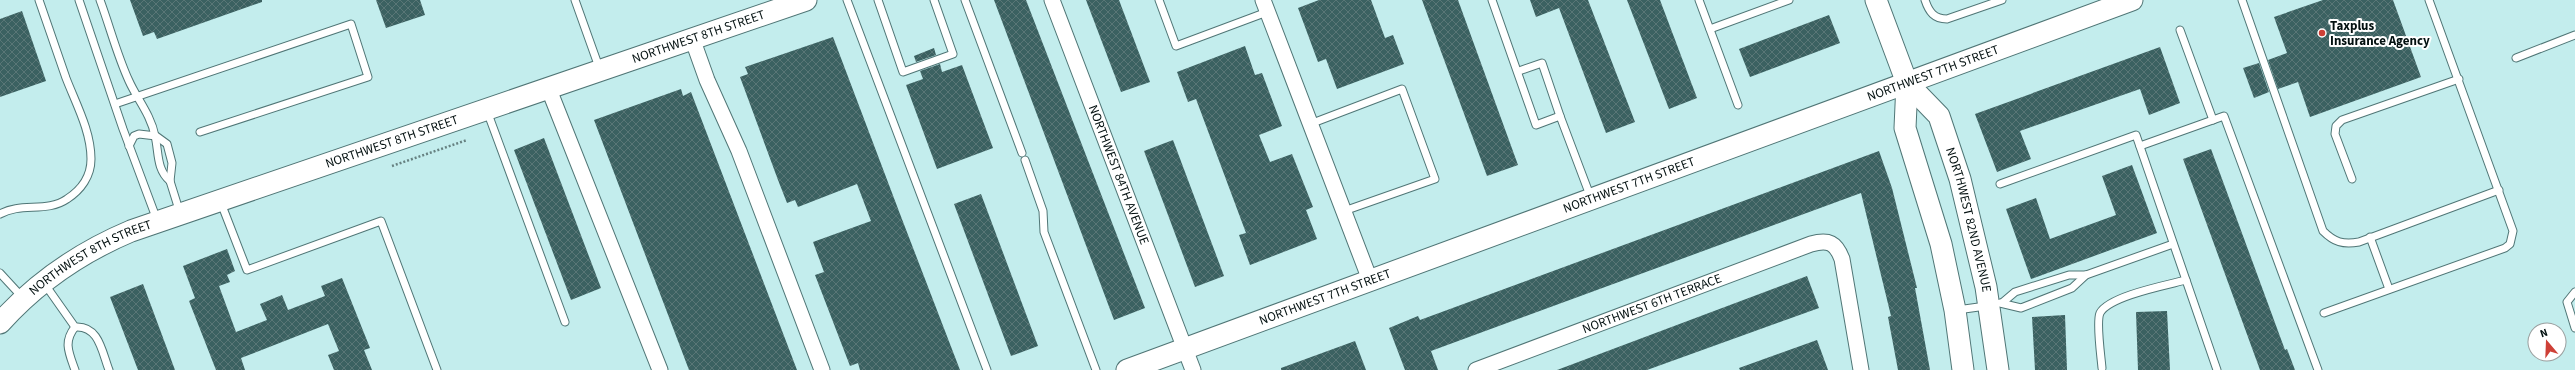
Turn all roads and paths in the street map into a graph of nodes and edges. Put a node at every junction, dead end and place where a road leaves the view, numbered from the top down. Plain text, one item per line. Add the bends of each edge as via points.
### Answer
1 (39, 0) edge
2 (78, 0) edge
3 (100, 0) edge
4 (575, 0) edge
5 (806, 0) edge
6 (847, 0) edge
7 (878, 0) edge
8 (934, 0) edge
9 (965, 0) edge
10 (1052, 0) edge
11 (1159, 0) edge
12 (1492, 0) edge
13 (1699, 0) edge
14 (1789, 0) edge
15 (1876, 0) edge
16 (1925, 0) edge
17 (2002, 0) edge
18 (2132, 0) edge
19 (2242, 0) edge
20 (2430, 0) edge
21 (1265, 6) edge
22 (1710, 29) junction
23 (2180, 30) dead end
24 (2575, 35) edge
25 (692, 38) junction
26 (2516, 58) dead end
27 (600, 70) junction
28 (1518, 71) junction
29 (2459, 79) junction
30 (1907, 83) junction
31 (548, 87) junction
32 (138, 96) junction
33 (115, 104) junction
34 (1738, 105) dead end
35 (487, 109) junction
36 (1560, 116) junction
37 (2213, 120) junction
38 (1310, 124) junction
39 (200, 132) dead end
40 (156, 136) junction
41 (467, 140) dead end
42 (129, 146) junction
43 (2140, 146) junction
44 (392, 166) dead end
45 (2352, 179) dead end
46 (170, 181) junction
47 (2000, 184) dead end
48 (2499, 190) junction
49 (1591, 199) junction
50 (220, 200) junction
51 (1344, 211) junction
52 (180, 213) junction
53 (0, 214) edge
54 (158, 221) junction
55 (2370, 237) junction
56 (2173, 244) junction
57 (0, 272) edge
58 (2086, 274) junction
59 (1370, 280) junction
60 (2186, 280) junction
61 (43, 282) junction
62 (2044, 283) junction
63 (2389, 289) junction
64 (2575, 292) edge
65 (2049, 297) junction
66 (24, 298) junction
67 (1996, 304) junction
68 (1955, 310) junction
69 (2324, 313) dead end
70 (1, 319) edge
71 (565, 322) dead end
72 (75, 327) junction
73 (2575, 328) edge
74 (1185, 349) junction
75 (1163, 364) edge
76 (2102, 368) dead end
77 (75, 370) edge
78 (109, 370) edge
79 (437, 370) edge
80 (660, 370) edge
81 (822, 370) edge
82 (987, 370) edge
83 (1096, 370) edge
84 (1127, 370) edge
85 (1193, 370) edge
86 (1476, 370) edge
87 (1861, 370) edge
88 (1963, 370) edge
89 (1998, 370) edge
90 (2217, 370) edge
91 (2318, 370) edge

1 - 53 lane via 87,134 91,160 88,174 76,193 66,201 54,205 16,208
2 - 33 lane
3 - 32 lane via 129,81
4 - 27 lane
5 - 25 street, NORTHWEST 8TH STREET
6 - 82 lane
7 - 8 lane via 903,72 953,54
9 - 83 lane via 1043,211 1044,232
10 - 74 street, NORTHWEST 84TH AVENUE
11 - 21 lane via 1176,46
12 - 28 lane
13 - 22 lane
14 - 22 lane
15 - 30 street, NORTHWEST 82ND AVENUE
16 - 17 lane via 1932,14 1940,19 1947,19
18 - 30 street, NORTHWEST 7TH STREET
19 - 55 lane via 2323,231 2329,238 2343,243 2359,242
20 - 29 lane
21 - 38 street
22 - 34 lane
23 - 37 lane
24 - 26 lane
25 - 27 street, NORTHWEST 8TH STREET
25 - 81 street via 739,151
27 - 31 street, NORTHWEST 8TH STREET
28 - 36 lane via 1542,63
28 - 36 lane via 1536,125
29 - 45 lane via 2342,120 2336,126 2335,134
29 - 48 lane
30 - 49 street, NORTHWEST 7TH STREET
30 - 67 street, NORTHWEST 82ND AVENUE via 1939,116
30 - 68 street, NORTHWEST 82ND AVENUE via 1905,128 1933,212
31 - 35 street, NORTHWEST 8TH STREET
31 - 80 street
32 - 33 lane
32 - 39 lane via 351,24 368,77
32 - 40 lane
33 - 42 lane
35 - 50 street, NORTHWEST 8TH STREET
35 - 71 lane
36 - 49 lane
37 - 43 lane
37 - 91 lane via 2224,116
38 - 51 street
38 - 51 lane via 1402,89 1435,179
40 - 42 lane via 139,134 134,136
40 - 46 lane via 156,150 163,175
40 - 46 lane via 167,144 172,163
41 - 44 path
42 - 54 lane
43 - 47 lane via 2136,135
43 - 56 lane
46 - 52 lane
48 - 55 lane
48 - 63 lane via 2513,231 2510,244
49 - 59 street, NORTHWEST 7TH STREET
50 - 52 street, NORTHWEST 8TH STREET
50 - 79 lane via 247,270 381,221
51 - 59 street
52 - 54 street, NORTHWEST 8TH STREET
54 - 61 street, NORTHWEST 8TH STREET via 98,246
55 - 63 lane
56 - 58 lane
56 - 60 lane
57 - 66 lane
58 - 62 lane via 2069,275
58 - 65 lane via 2072,288
59 - 74 street, NORTHWEST 7TH STREET
60 - 76 lane via 2124,297 2105,307 2099,319
60 - 90 lane
61 - 66 street, NORTHWEST 8TH STREET
61 - 72 lane
62 - 65 lane
62 - 67 lane via 2015,292
63 - 69 lane
64 - 73 lane via 2567,302
65 - 67 lane via 2021,308
66 - 70 street, NORTHWEST 8TH STREET
67 - 68 lane
67 - 89 street, NORTHWEST 82ND AVENUE
68 - 88 street, NORTHWEST 82ND AVENUE
72 - 77 lane via 69,334 67,349
72 - 78 lane via 87,328 96,335
74 - 75 street, NORTHWEST 7TH STREET
74 - 85 street, NORTHWEST 84TH AVENUE
75 - 84 street, NORTHWEST 7TH STREET
86 - 87 street, NORTHWEST 6TH TERRACE via 1812,244 1830,241 1842,259

